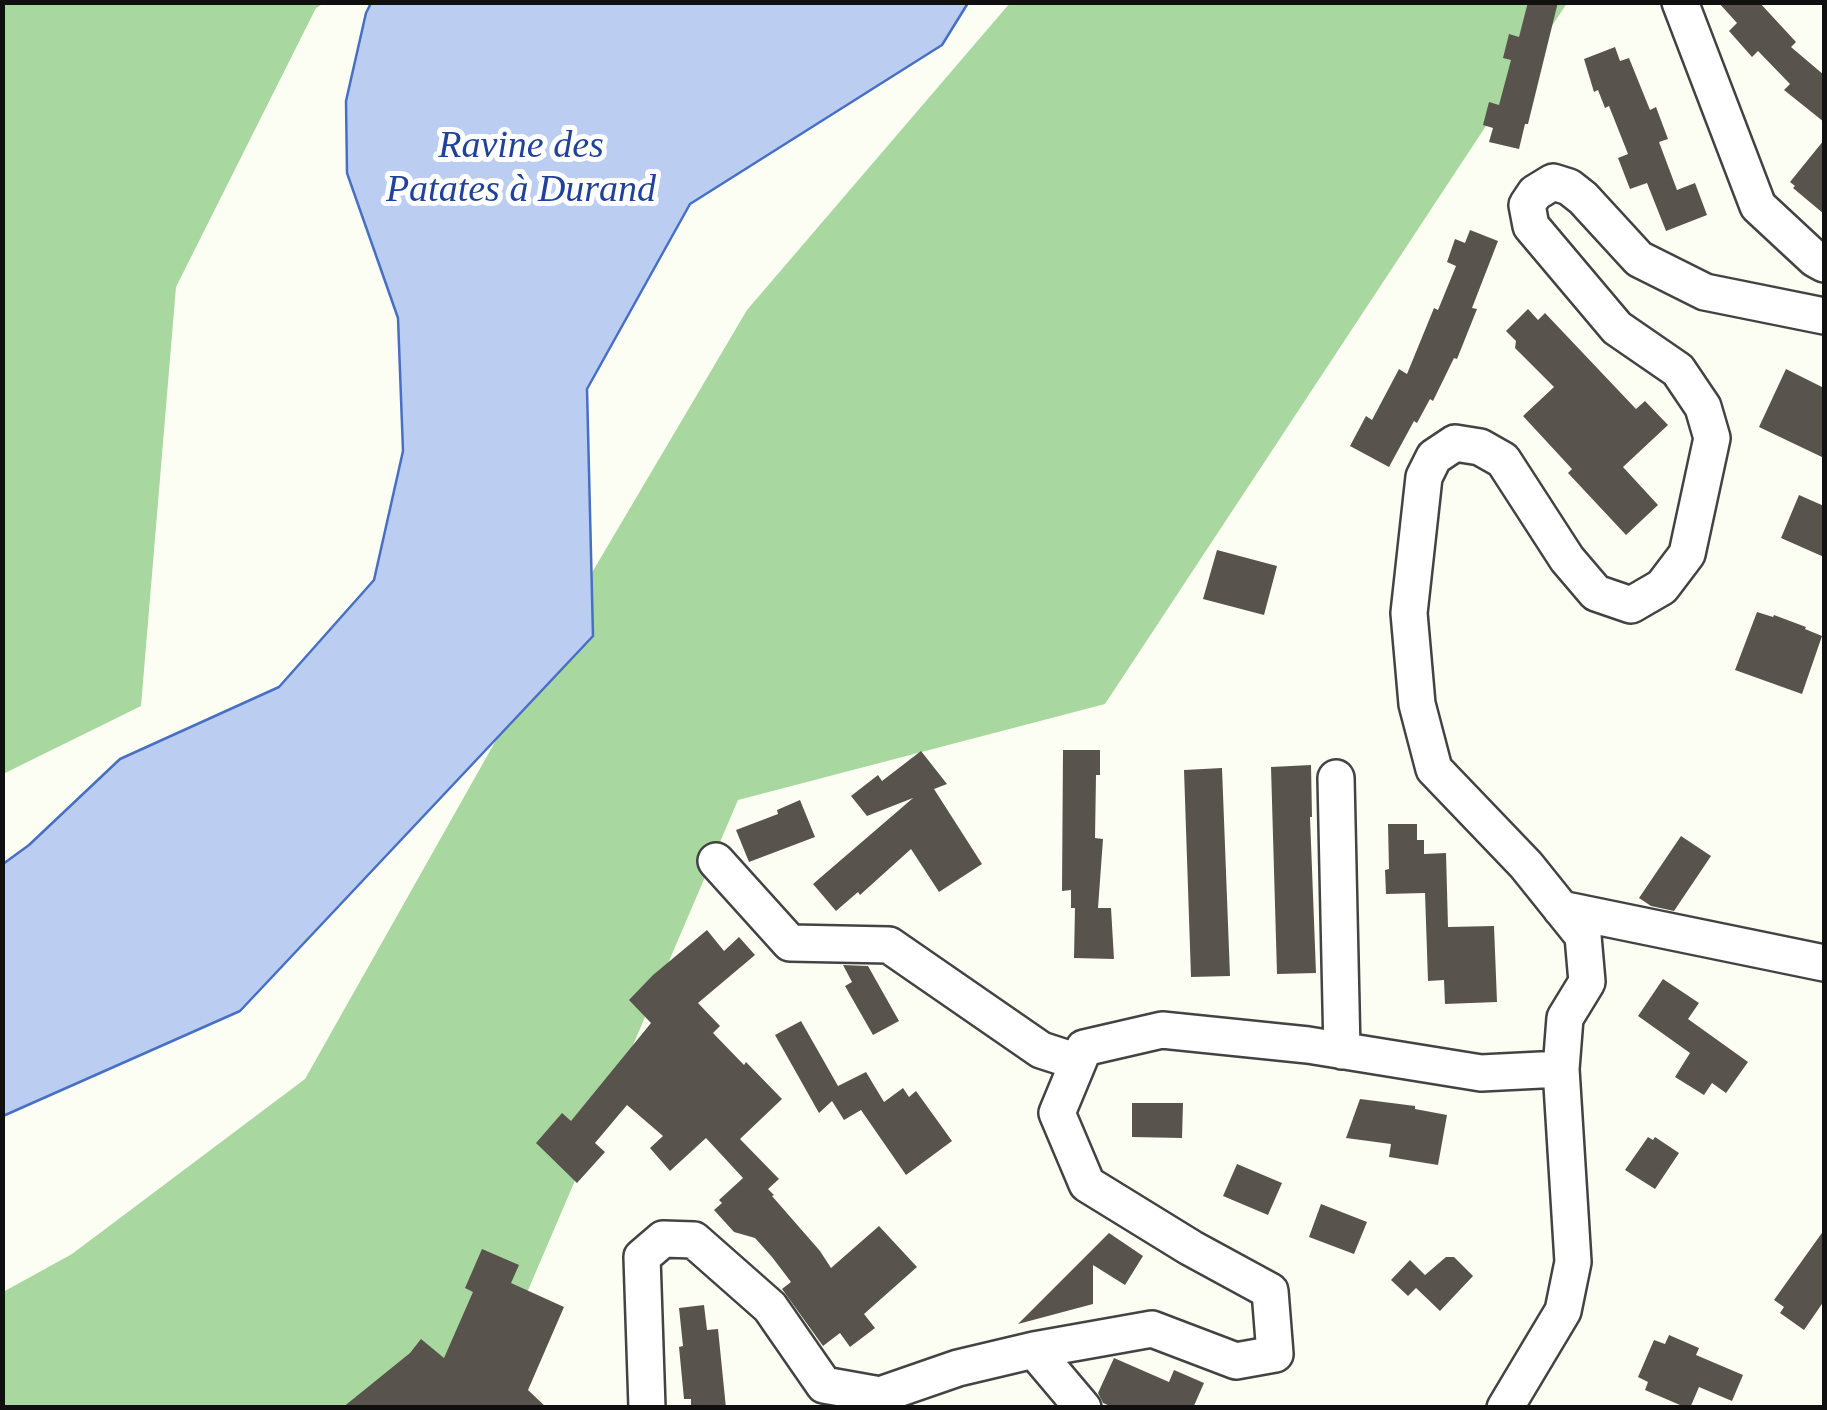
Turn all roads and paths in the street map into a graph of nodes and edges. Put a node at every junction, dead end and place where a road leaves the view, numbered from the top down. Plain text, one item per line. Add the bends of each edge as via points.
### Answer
1 (1680, 2) edge
2 (1824, 264) edge
3 (1824, 316) edge
4 (1336, 778) dead end
5 (716, 861) dead end
6 (1560, 909) junction
7 (1824, 963) edge
8 (1342, 1051) junction
9 (1078, 1062) junction
10 (1562, 1069) junction
11 (1034, 1350) junction
12 (647, 1408) edge
13 (1083, 1408) edge
14 (1505, 1408) edge

1 - 2 street via 1758,206
3 - 6 street via 1705,292 1639,259 1570,187 1553,182 1527,206 1530,226 1617,328 1678,370 1703,407 1712,438 1686,554 1662,587 1631,605 1596,593 1503,460 1454,443 1434,457 1424,477 1409,614 1417,704 1434,769
4 - 8 street
5 - 9 street via 790,943 888,946 1041,1050
6 - 7 street
6 - 10 street via 1583,936 1587,982 1564,1018
8 - 9 street via 1162,1030 1084,1048
8 - 10 street via 1481,1074
9 - 11 street via 1056,1113 1087,1184 1270,1291 1274,1354 1236,1362 1152,1329
10 - 14 street via 1573,1262 1563,1311
11 - 12 street via 880,1395 824,1385 770,1307 694,1240 663,1239 642,1258
11 - 13 street

